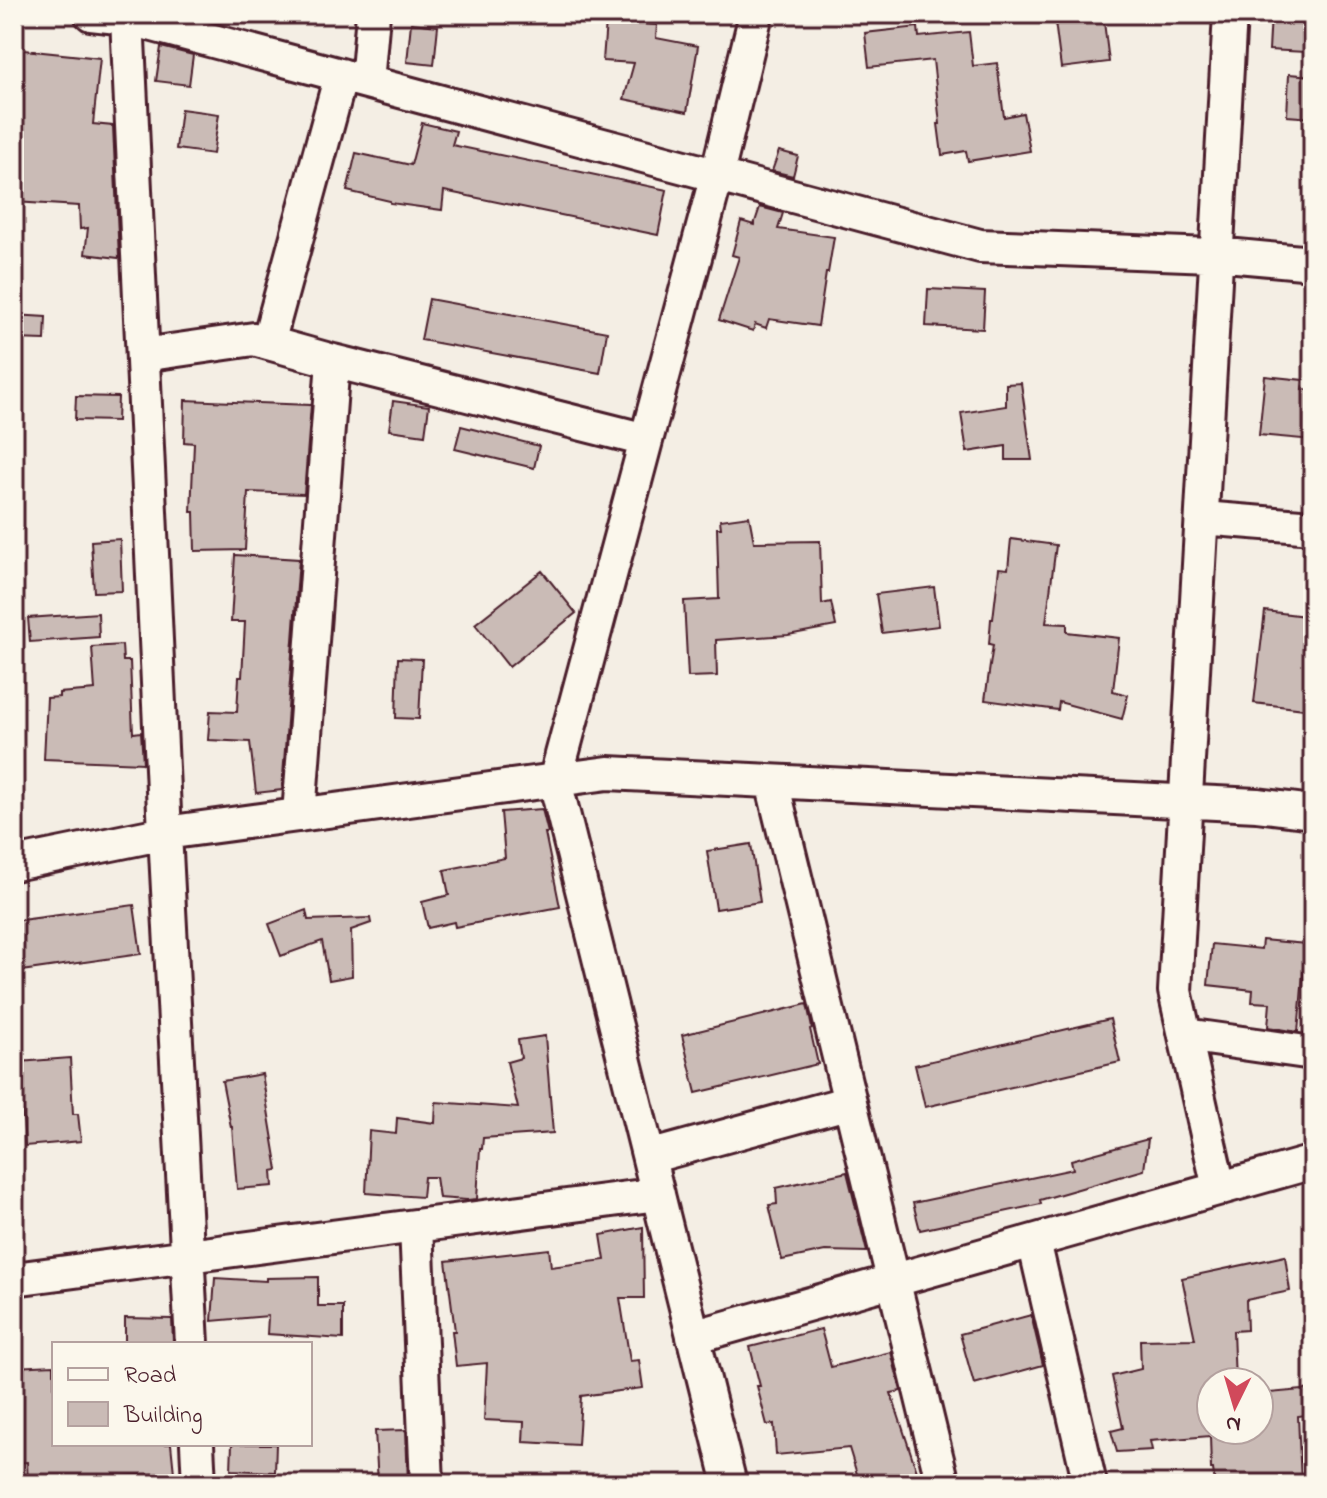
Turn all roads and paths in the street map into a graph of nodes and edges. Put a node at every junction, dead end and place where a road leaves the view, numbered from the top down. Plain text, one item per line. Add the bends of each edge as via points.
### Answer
1 (91, 14) edge
2 (373, 14) edge
3 (756, 14) edge
4 (1230, 14) edge
5 (127, 18) junction
6 (354, 79) junction
7 (717, 175) junction
8 (1217, 255) junction
9 (1313, 263) edge
10 (268, 343) junction
11 (143, 355) junction
12 (333, 361) junction
13 (646, 440) junction
14 (1202, 518) junction
15 (1313, 527) edge
16 (555, 781) junction
17 (772, 782) junction
18 (1186, 801) junction
19 (1313, 812) edge
20 (299, 815) junction
21 (165, 833) junction
22 (14, 864) edge
23 (1185, 1035) junction
24 (1313, 1053) edge
25 (850, 1102) junction
26 (649, 1157) junction
27 (1313, 1162) edge
28 (1219, 1188) junction
29 (658, 1194) junction
30 (416, 1226) junction
31 (1034, 1241) junction
32 (187, 1256) junction
33 (14, 1279) edge
34 (894, 1280) junction
35 (693, 1337) junction
36 (192, 1342) edge
37 (197, 1446) edge
38 (199, 1484) edge
39 (427, 1484) edge
40 (730, 1484) edge
41 (943, 1484) edge
42 (1090, 1484) edge

1 - 5 street
2 - 6 street
3 - 7 street
4 - 8 street
5 - 6 street
5 - 11 street
6 - 7 street
6 - 10 street
7 - 8 street via 980,246
7 - 13 street
8 - 9 street
8 - 14 street
10 - 11 street via 254,339
10 - 12 street
11 - 21 street
12 - 13 street
12 - 20 street
13 - 16 street
14 - 15 street
14 - 18 street
16 - 17 street via 608,773
16 - 20 street
16 - 26 street
17 - 18 street
17 - 25 street
18 - 19 street
18 - 23 street via 1175,991
20 - 21 street
21 - 22 street
21 - 32 street
23 - 24 street
23 - 28 street
25 - 26 street
25 - 34 street
26 - 29 street
27 - 28 street
28 - 31 street
29 - 30 street
29 - 35 street
30 - 32 street
30 - 39 street
31 - 34 street
31 - 42 street
32 - 33 street
32 - 36 street
34 - 35 street
34 - 41 street
35 - 40 street
37 - 38 street

